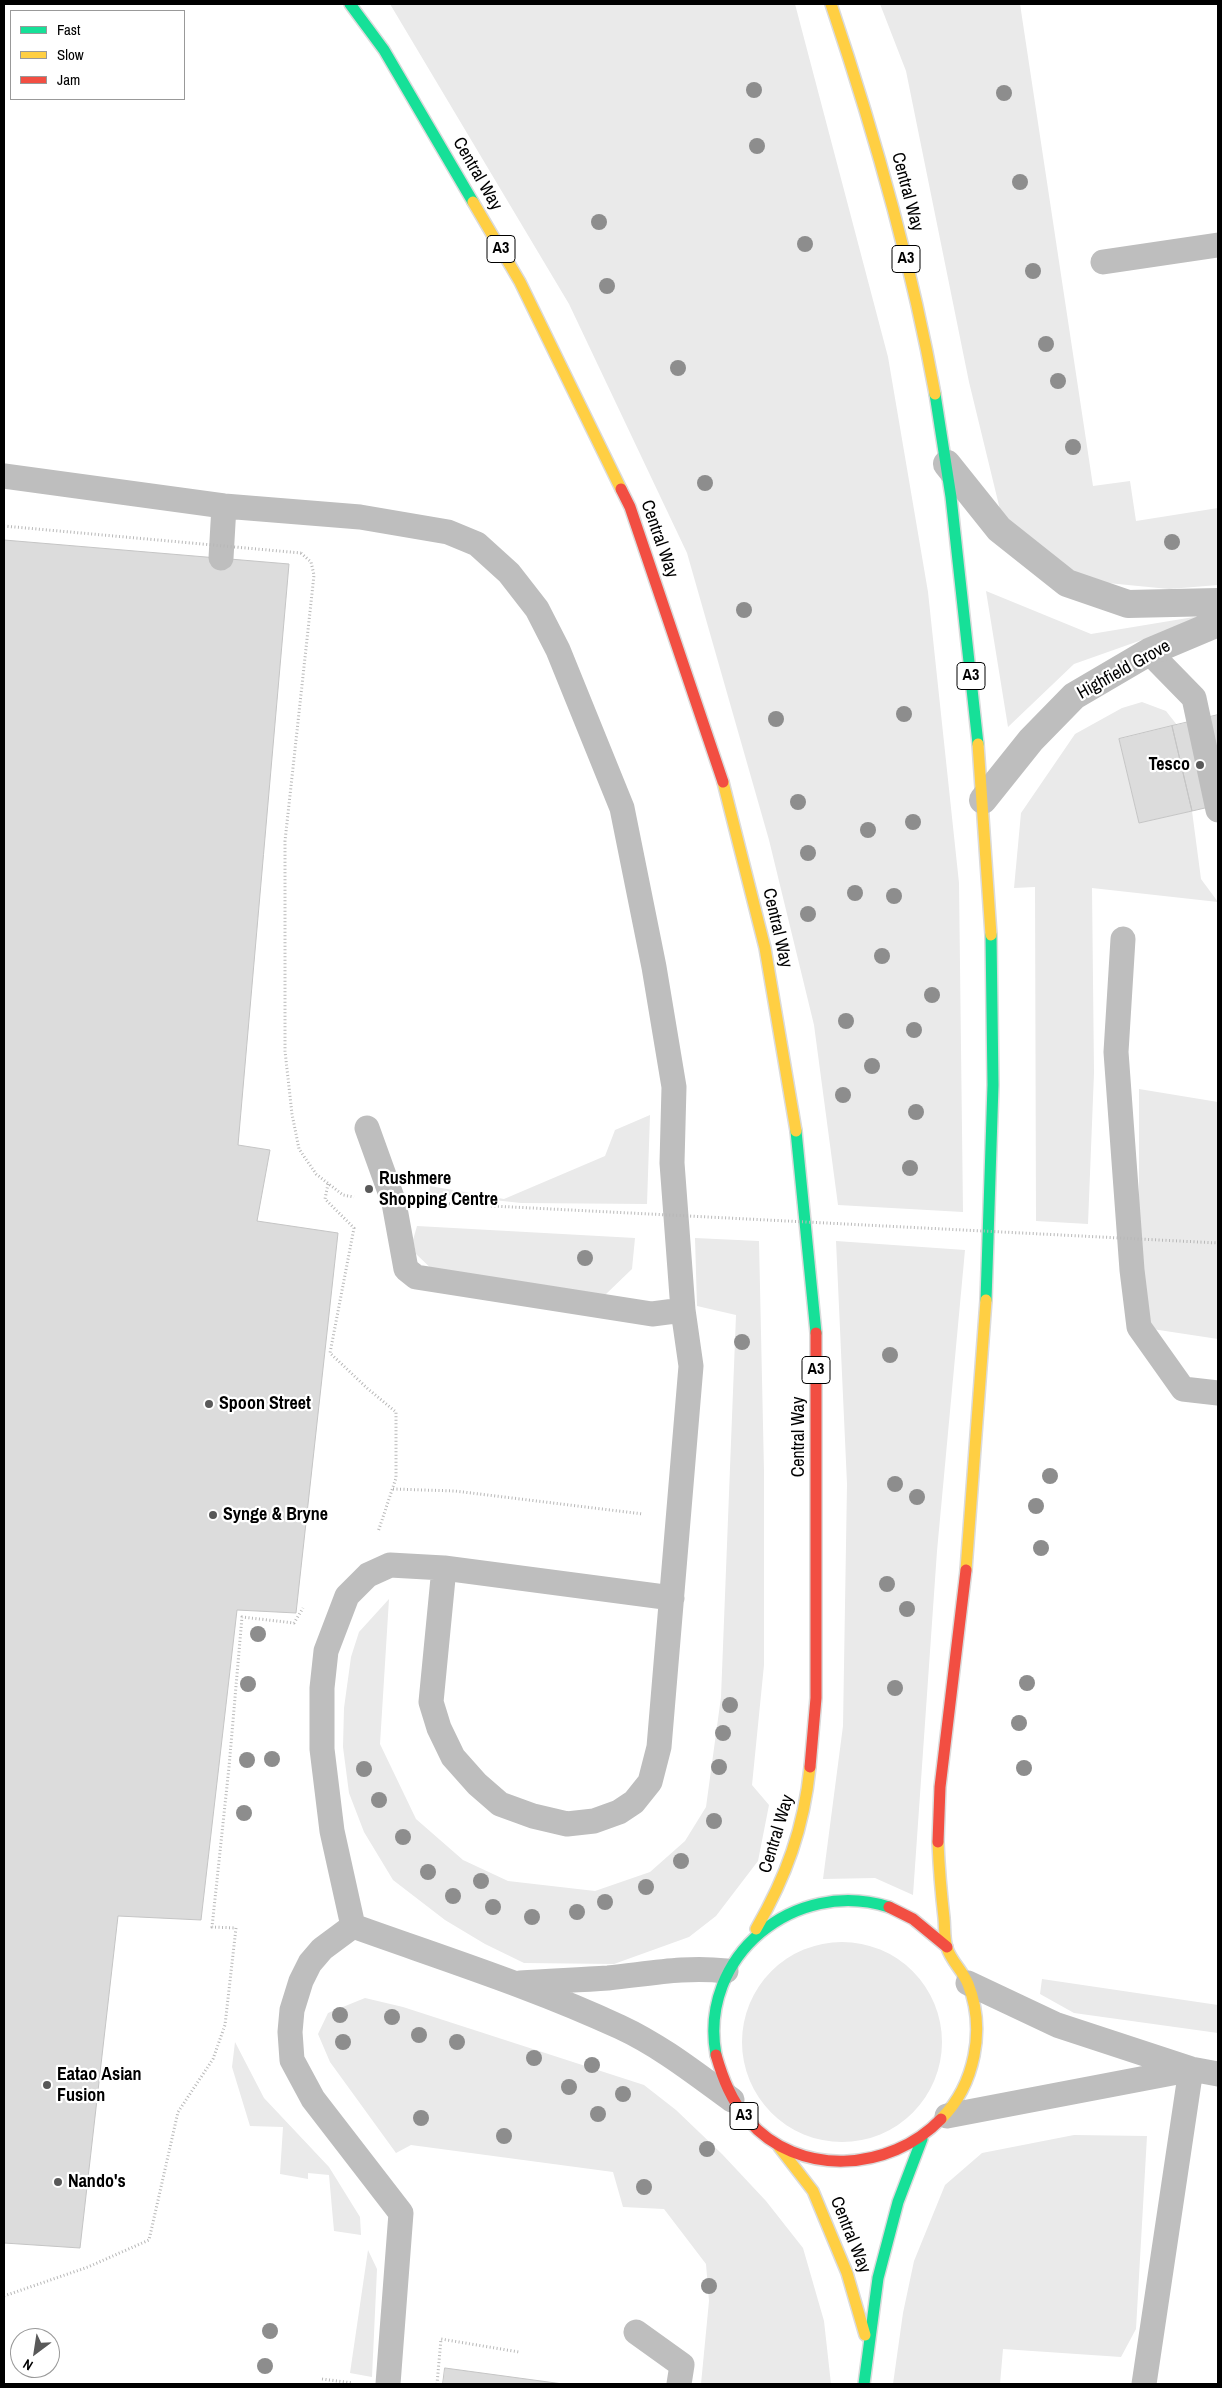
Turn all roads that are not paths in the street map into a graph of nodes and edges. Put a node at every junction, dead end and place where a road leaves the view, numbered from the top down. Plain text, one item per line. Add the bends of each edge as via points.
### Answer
1 (350, 4) edge
2 (831, 4) edge
3 (1218, 245) edge
4 (1103, 262) dead end
5 (947, 464) junction
6 (4, 476) edge
7 (224, 506) junction
8 (221, 558) dead end
9 (1218, 602) edge
10 (1213, 630) edge
11 (1149, 652) junction
12 (983, 800) junction
13 (1218, 810) edge
14 (1123, 939) dead end
15 (367, 1128) dead end
16 (683, 1310) junction
17 (1218, 1393) edge
18 (444, 1568) junction
19 (672, 1598) junction
20 (353, 1926) junction
21 (752, 1936) junction
22 (947, 1947) junction
23 (726, 1972) junction
24 (968, 1983) junction
25 (515, 1984) junction
26 (1191, 2069) junction
27 (1218, 2074) edge
28 (732, 2100) junction
29 (947, 2116) junction
30 (922, 2139) junction
31 (779, 2146) junction
32 (636, 2332) dead end
33 (868, 2346) junction
34 (388, 2384) edge
35 (679, 2384) edge
36 (864, 2384) edge
37 (1144, 2384) edge

1 - 21 highway, Central Way / A3 via 384,50 520,282 630,507 723,781 765,948 797,1138 816,1334 816,1698 807,1796 794,1850 776,1895
2 - 5 highway, Central Way / A3 via 892,195 927,352
3 - 4 lane
5 - 9 street via 999,529 1067,583 1128,604
5 - 12 highway, Central Way / A3
6 - 7 lane
7 - 8 lane
7 - 16 lane via 360,517 448,532 477,544 509,573 537,608 558,650 624,817 674,1087 672,1162
10 - 11 street, Highfield Grove
11 - 12 street, Highfield Grove via 1074,696 1031,740
11 - 13 lane via 1194,698
12 - 22 highway, Central Way / A3 via 990,888 994,1091 991,1216 983,1372 962,1618 937,1815
14 - 17 lane via 1116,1052 1138,1327 1183,1389
15 - 16 lane via 404,1202 406,1268 416,1277 652,1314
16 - 19 lane via 691,1366
18 - 19 lane
18 - 19 lane via 431,1702 453,1757 500,1804 567,1824 594,1821 619,1812 634,1802 650,1782 659,1748
18 - 20 lane via 390,1565 368,1575 347,1596 326,1651 322,1749 332,1831
20 - 25 lane
20 - 34 lane via 322,1949 301,1981 292,2010 292,2060 313,2100 401,2213
21 - 22 highway, A3 via 781,1915 815,1902 852,1899 887,1906 920,1922
21 - 23 highway, A3
22 - 24 highway, A3
23 - 25 lane via 706,1968
23 - 28 highway, A3 via 713,2014 716,2058
24 - 26 lane via 1057,2025
24 - 29 highway, A3 via 976,2018 976,2052 966,2086
25 - 28 lane via 622,2028 679,2061
26 - 27 lane
26 - 29 lane
26 - 37 lane
28 - 31 highway, A3 via 752,2126
29 - 30 highway, A3
30 - 31 highway, A3 via 896,2154 867,2162 844,2163 807,2158
30 - 33 highway, Central Way / A3 via 898,2202 878,2278
31 - 33 highway, Central Way / A3 via 813,2191 847,2272
32 - 35 lane via 682,2366
33 - 36 highway, Central Way / A3

